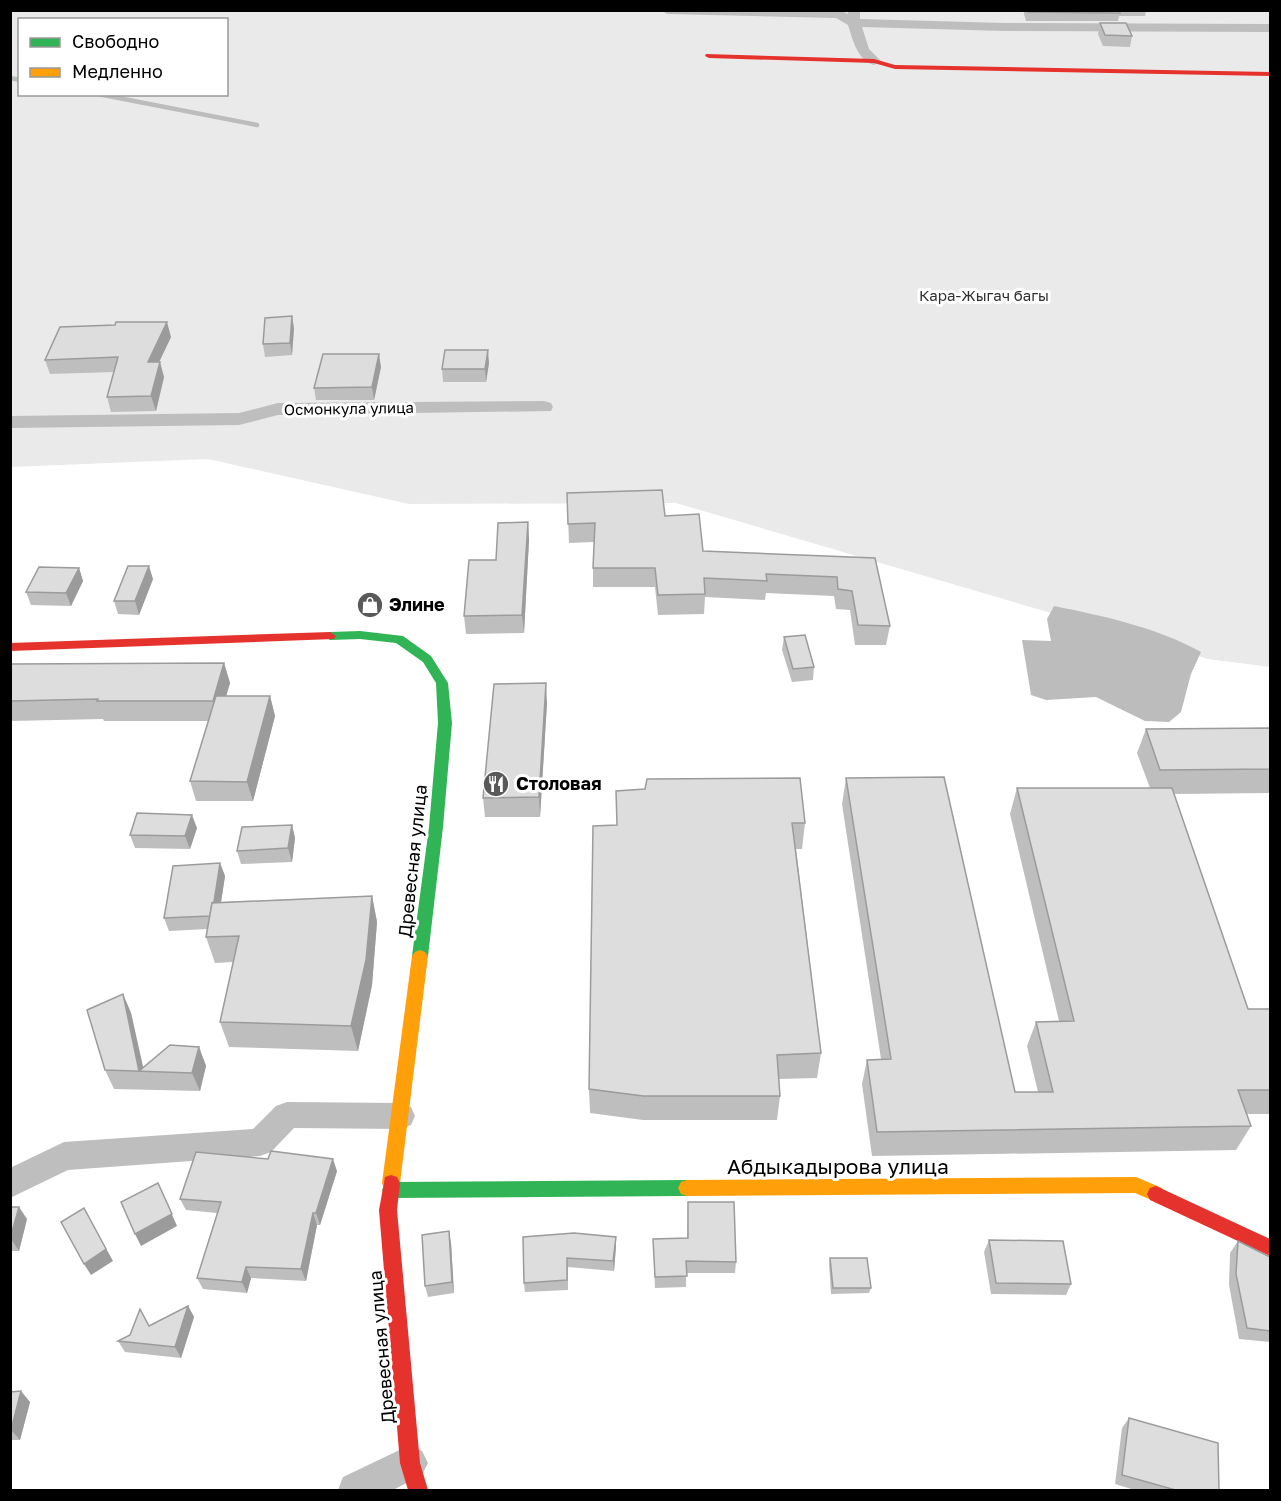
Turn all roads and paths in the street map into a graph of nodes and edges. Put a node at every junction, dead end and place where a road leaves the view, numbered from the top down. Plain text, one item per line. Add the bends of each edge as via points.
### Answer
1 (667, 10) edge
2 (854, 17) edge
3 (1270, 28) edge
4 (709, 56) dead end
5 (874, 61) junction
6 (1270, 74) edge
7 (544, 407) dead end
8 (10, 422) edge
9 (10, 647) edge
10 (400, 1116) junction
11 (10, 1184) edge
12 (391, 1190) junction
13 (1270, 1248) edge
14 (414, 1477) edge
15 (356, 1491) edge

1 - 2 street
2 - 3 street via 1005,27
2 - 5 street via 863,50
4 - 5 street
5 - 6 street via 895,67
7 - 8 street, Осмонкула улица via 278,409 239,418
9 - 10 street, Древесная улица via 360,635 399,639 427,658 442,683 445,723
10 - 11 street via 288,1115 260,1142 64,1156
10 - 12 street, Древесная улица
12 - 13 street, Абдыкадырова улица via 1136,1185
12 - 14 street, Древесная улица via 388,1210
14 - 15 street

